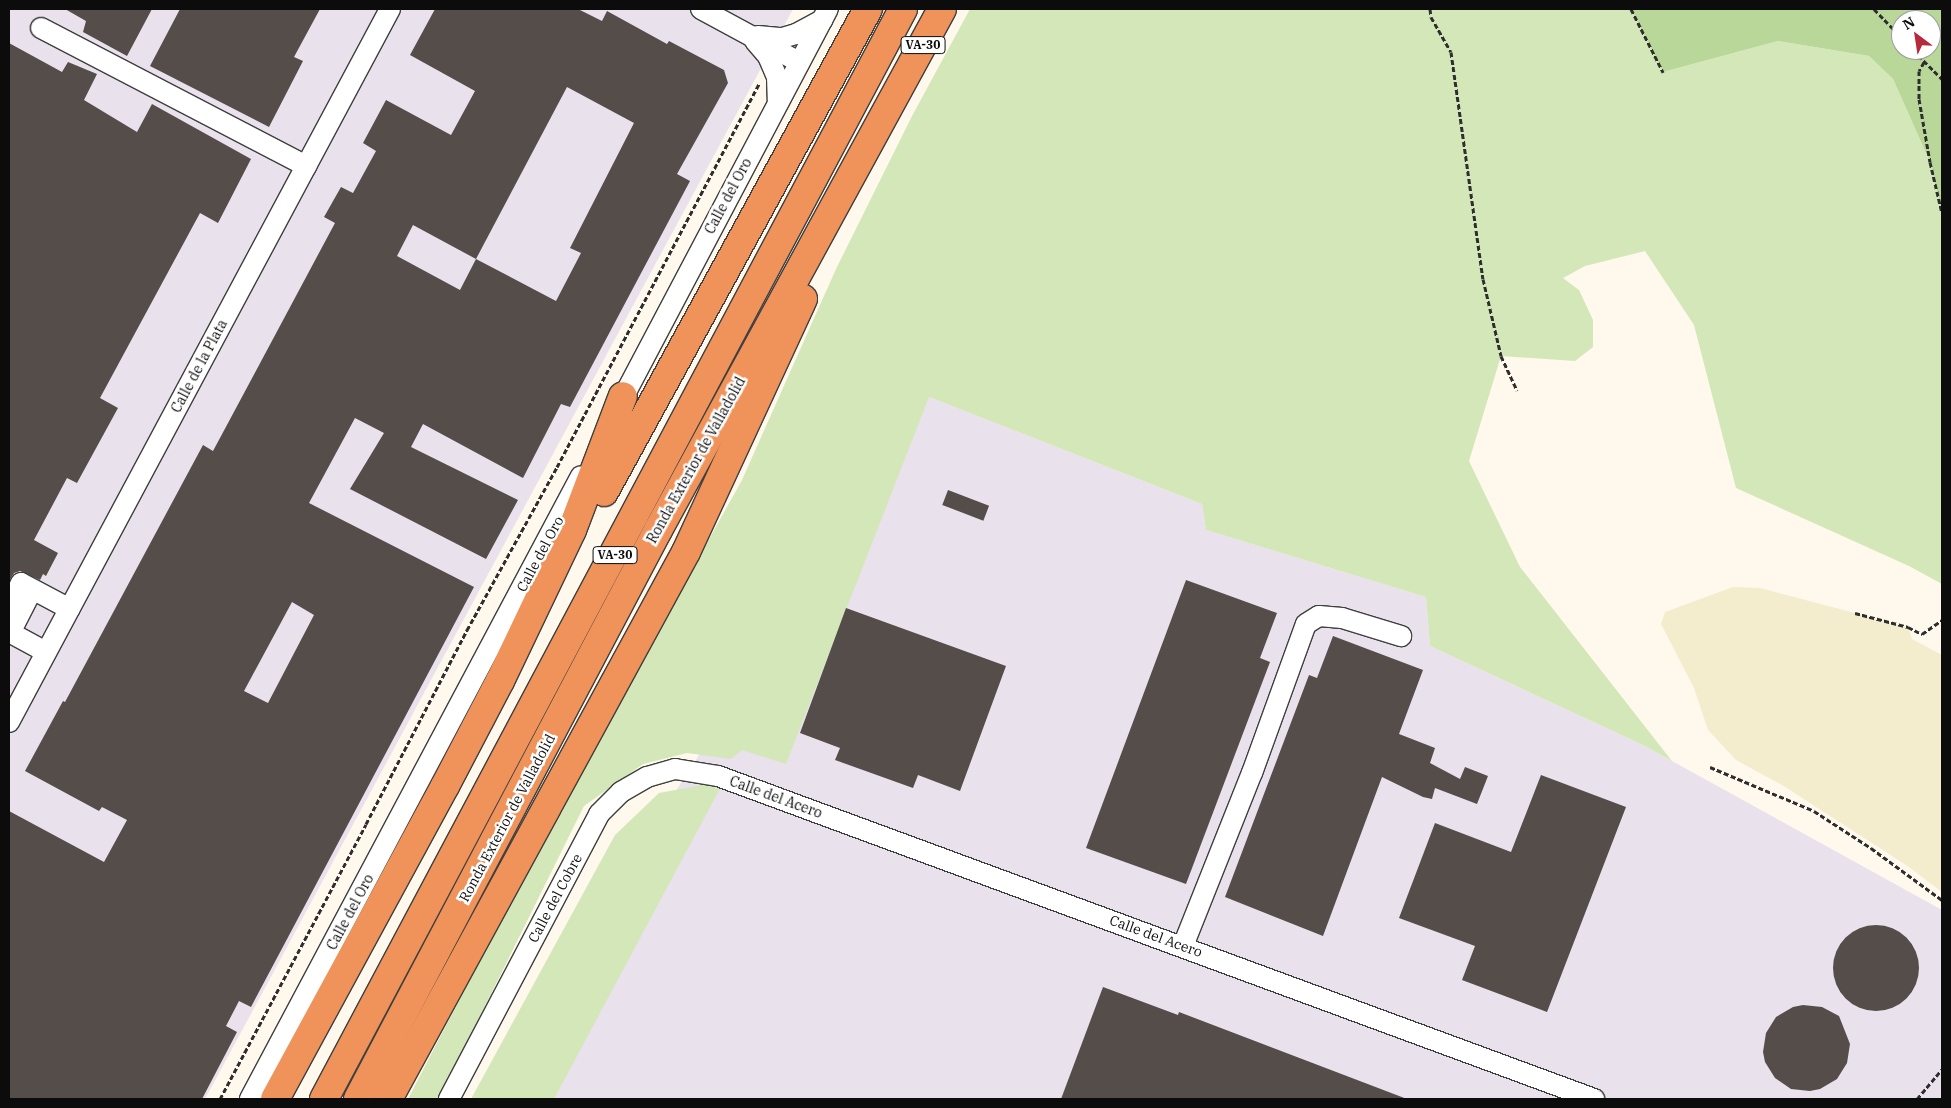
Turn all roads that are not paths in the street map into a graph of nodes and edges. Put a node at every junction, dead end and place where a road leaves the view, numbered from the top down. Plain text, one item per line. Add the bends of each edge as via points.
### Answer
1 (390, 9) edge
2 (701, 9) edge
3 (868, 9) edge
4 (903, 9) edge
5 (942, 9) edge
6 (826, 14) edge
7 (42, 28) dead end
8 (748, 34) junction
9 (799, 62) junction
10 (904, 82) junction
11 (778, 101) junction
12 (306, 166) junction
13 (623, 396) junction
14 (21, 583) edge
15 (9, 605) edge
16 (70, 609) junction
17 (9, 633) edge
18 (1401, 636) dead end
19 (46, 652) junction
20 (500, 681) junction
21 (9, 722) edge
22 (718, 776) joint
23 (1183, 946) junction
24 (250, 1099) edge
25 (275, 1099) edge
26 (324, 1099) edge
27 (358, 1099) edge
28 (388, 1099) edge
29 (449, 1099) edge
30 (1594, 1099) edge

1 - 12 street, Calle de la Plata
2 - 8 street
3 - 20 highway
4 - 26 highway, Ronda Exterior de Valladolid / VA-30
5 - 10 highway, Ronda Exterior de Valladolid / VA-30
6 - 8 street via 796,34 782,38
6 - 9 street, Calle del Oro
7 - 12 street
8 - 9 street
8 - 11 street via 768,56 777,77
9 - 11 street, Calle del Oro
10 - 27 highway, Ronda Exterior de Valladolid / VA-30 via 662,521
10 - 28 highway via 686,552
11 - 13 street, Calle del Oro
12 - 16 street, Calle de la Plata
13 - 20 highway via 572,530
13 - 24 street, Calle del Oro
14 - 15 street
14 - 16 street
14 - 17 street
16 - 19 street, Calle de la Plata
17 - 19 street
18 - 23 street via 1342,618 1319,616 1306,624 1252,773
19 - 21 street, Calle de la Plata
20 - 25 highway
22 - 23 street, Calle del Acero
22 - 29 street, Calle del Cobre via 675,769 647,777 621,792 600,814
23 - 30 street, Calle del Acero

